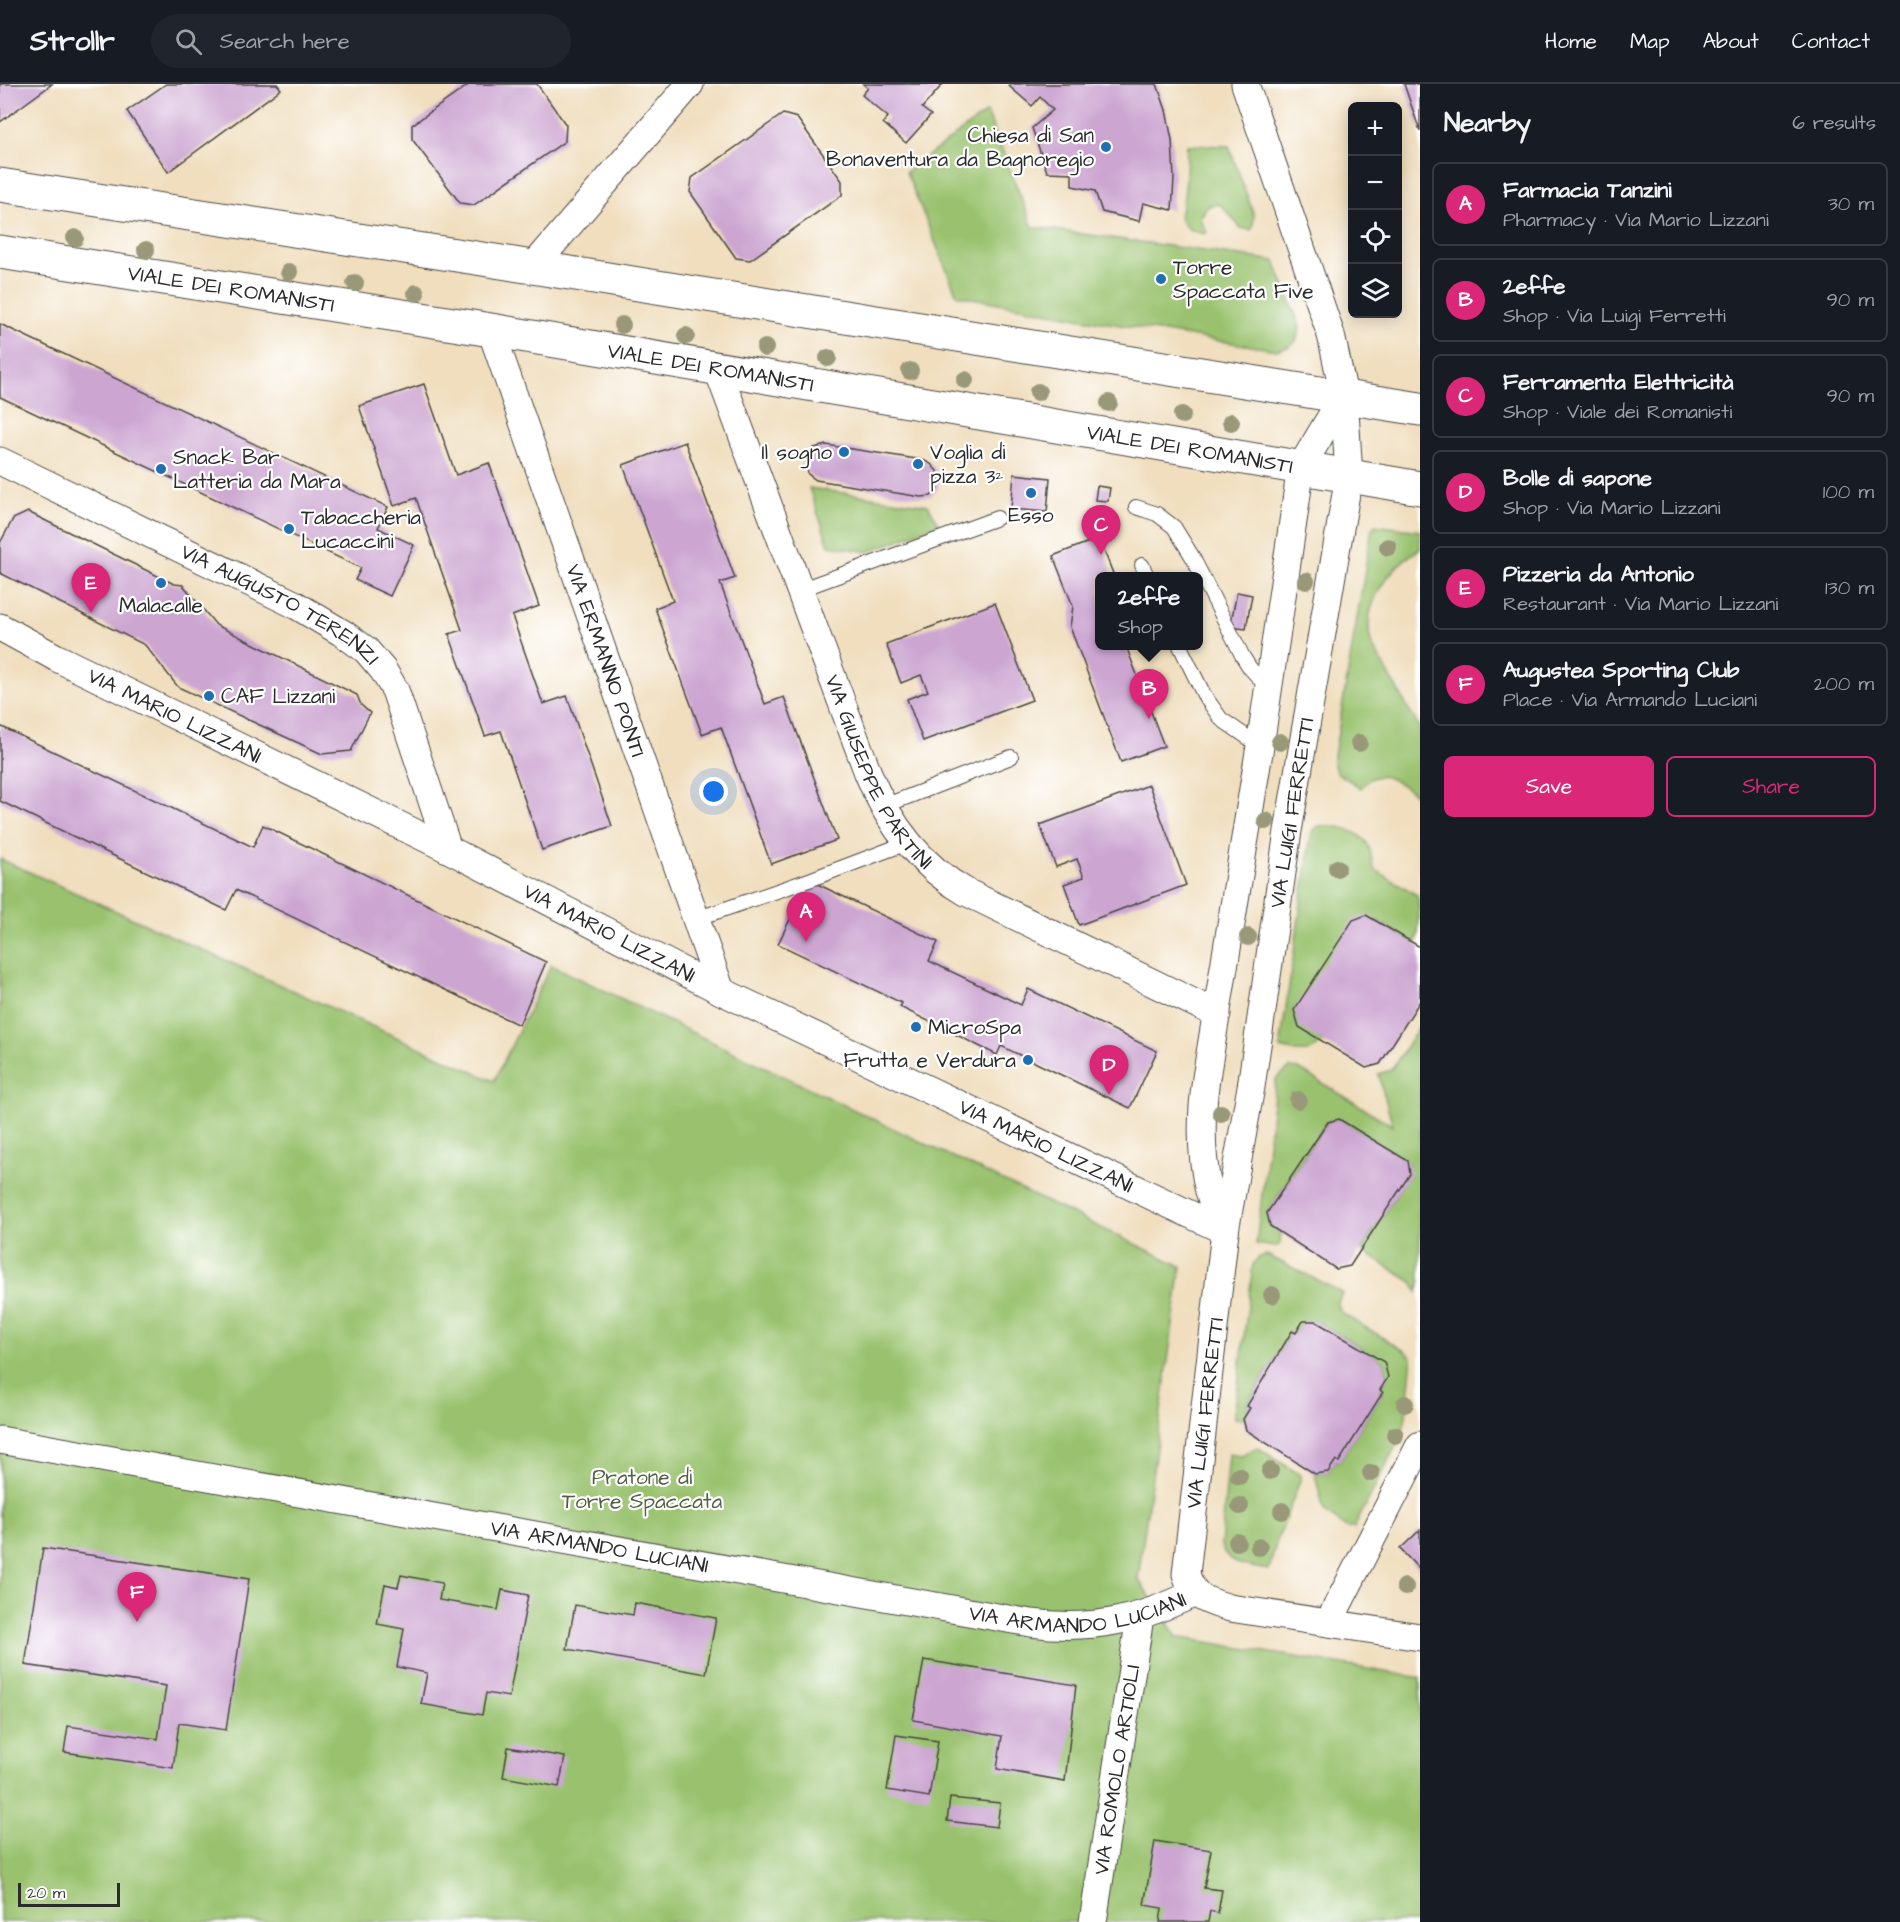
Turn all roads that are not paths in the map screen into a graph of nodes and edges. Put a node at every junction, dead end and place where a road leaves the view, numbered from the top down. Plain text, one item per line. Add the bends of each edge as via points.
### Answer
1 (690, 84) edge
2 (1245, 84) edge
3 (0, 185) edge
4 (0, 252) edge
5 (532, 267) junction
6 (491, 330) junction
7 (718, 370) junction
8 (1344, 395) junction
9 (1420, 409) edge
10 (0, 461) edge
11 (1301, 467) junction
12 (1348, 476) junction
13 (1420, 488) edge
14 (1136, 507) dead end
15 (997, 518) dead end
16 (1200, 572) edge
17 (1203, 578) edge
18 (799, 590) junction
19 (0, 627) edge
20 (1182, 650) edge
21 (1268, 688) junction
22 (1260, 746) junction
23 (1011, 757) dead end
24 (884, 806) junction
25 (907, 843) junction
26 (448, 849) junction
27 (696, 919) junction
28 (721, 991) junction
29 (1216, 1014) junction
30 (1225, 1231) junction
31 (0, 1440) edge
32 (1420, 1445) edge
33 (1195, 1593) junction
34 (1140, 1617) junction
35 (1329, 1622) junction
36 (1420, 1636) edge
37 (1093, 1922) edge

1 - 5 street
2 - 8 street, VIA LUIGI FERRETTI via 1331,335
3 - 5 street
4 - 6 street, VIALE DEI ROMANISTI
5 - 8 street
6 - 7 street, VIALE DEI ROMANISTI
6 - 27 street, VIA ERMANNO PONTI
7 - 11 street, VIALE DEI ROMANISTI
7 - 18 street, VIA GIUSEPPE PARTINI
8 - 9 street
8 - 11 street
8 - 12 street, VIA LUIGI FERRETTI
10 - 26 street, VIA AUGUSTO TERENZI via 294,604 366,650 395,690
11 - 12 street, VIALE DEI ROMANISTI
11 - 21 street, VIA LUIGI FERRETTI
12 - 13 street, VIALE DEI ROMANISTI
12 - 30 street, VIA LUIGI FERRETTI
14 - 16 lane via 1157,514 1174,526
15 - 18 lane
17 - 21 lane via 1243,657
18 - 24 street, VIA GIUSEPPE PARTINI
19 - 26 street, VIA MARIO LIZZANI
20 - 22 lane, VIA LUIGI FERRETTI via 1203,695 1217,714
21 - 22 street, VIA LUIGI FERRETTI
22 - 29 street, VIA LUIGI FERRETTI
23 - 24 lane
24 - 25 street, VIA GIUSEPPE PARTINI
25 - 27 lane
25 - 29 street, VIA GIUSEPPE PARTINI via 931,868 966,892
26 - 28 street, VIA MARIO LIZZANI
27 - 28 street, VIA ERMANNO PONTI
28 - 30 street, VIA MARIO LIZZANI
29 - 30 street, VIA LUIGI FERRETTI via 1202,1131 1208,1188
30 - 33 street, VIA LUIGI FERRETTI via 1186,1574
31 - 34 street, VIA ARMANDO LUCIANI via 1031,1623 1088,1626
32 - 35 street
33 - 34 street, VIA ARMANDO LUCIANI
33 - 35 street via 1230,1608
34 - 37 street, VIA ROMOLO ARTIOLI
35 - 36 street

